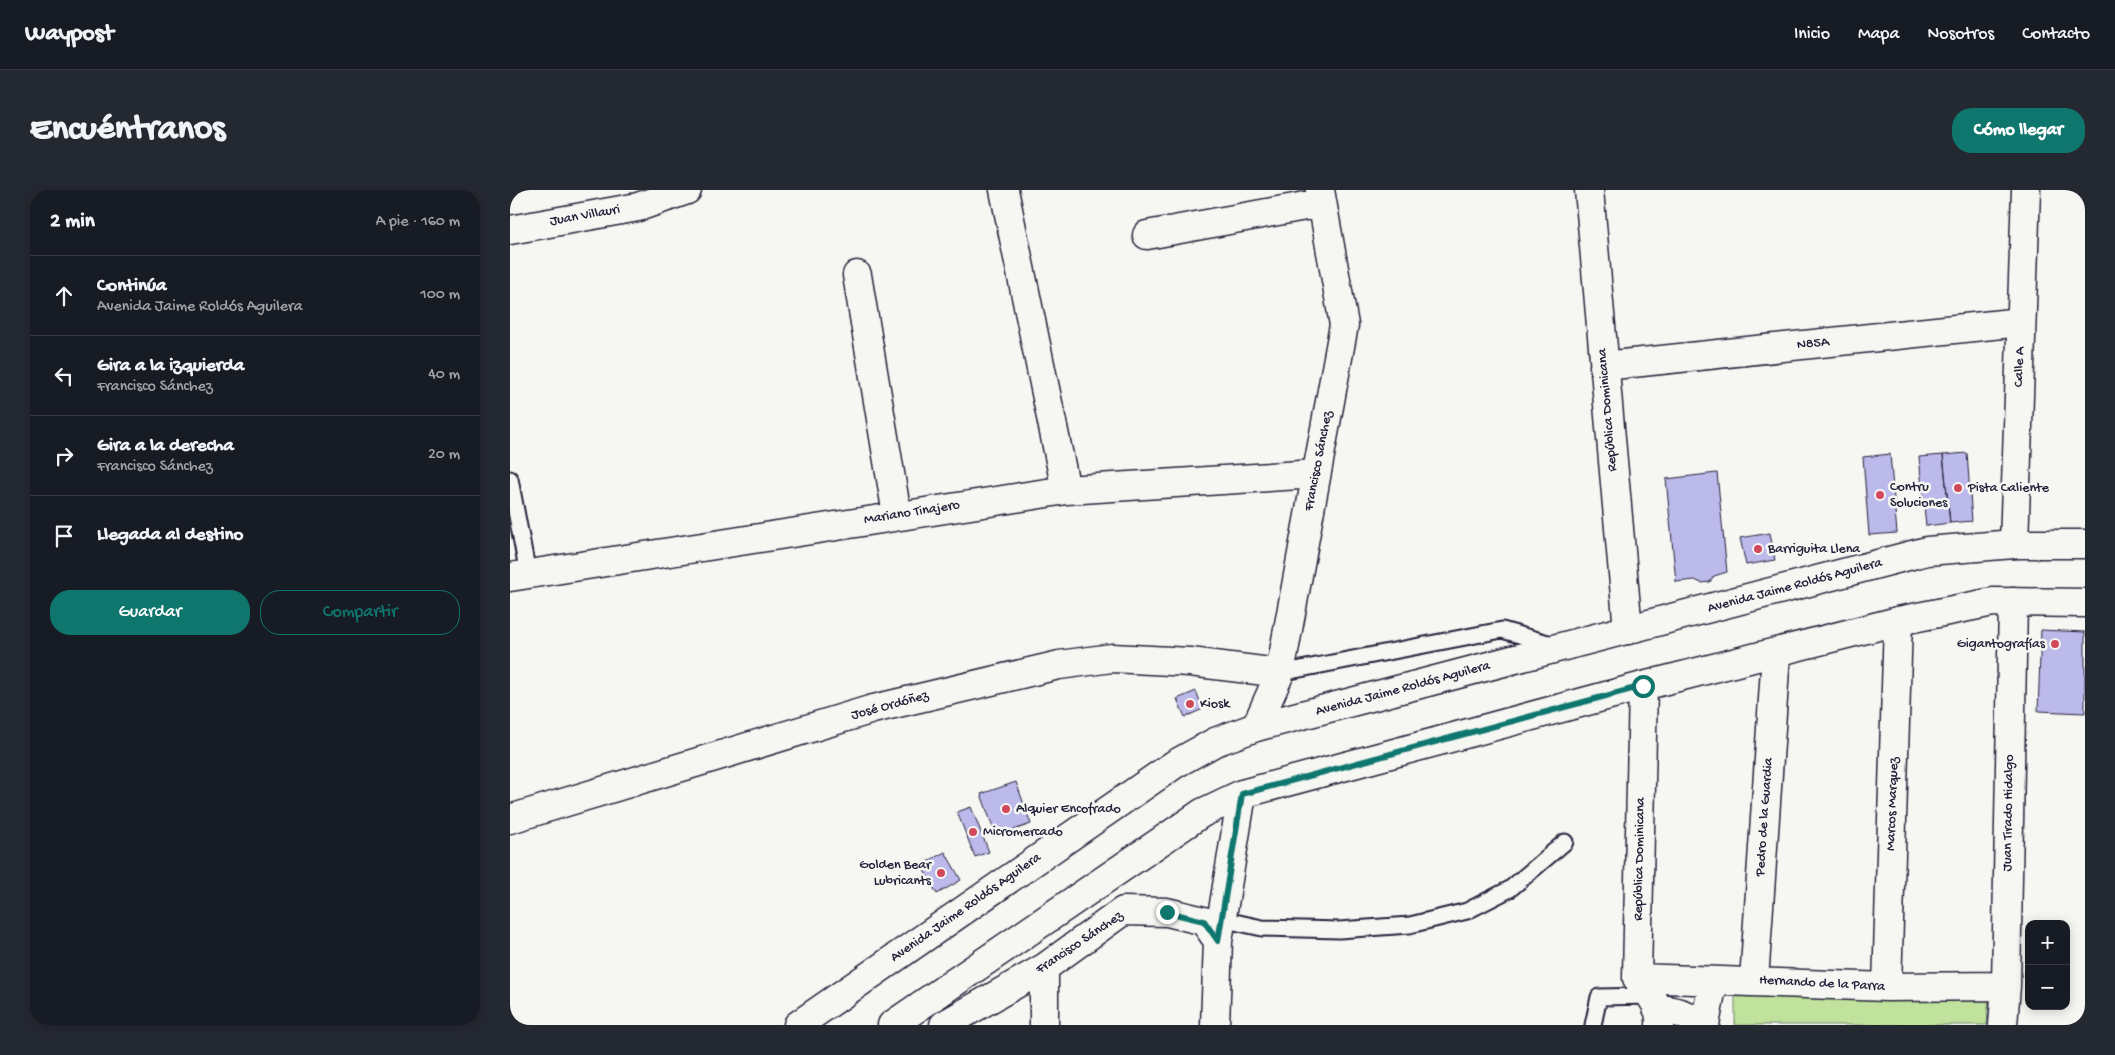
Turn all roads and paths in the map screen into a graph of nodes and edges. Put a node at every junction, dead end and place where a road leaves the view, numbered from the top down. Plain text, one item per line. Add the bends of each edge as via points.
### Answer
1 (687, 190) edge
2 (1004, 190) edge
3 (1589, 190) edge
4 (2026, 190) edge
5 (1321, 196) edge
6 (510, 230) edge
7 (1147, 235) dead end
8 (857, 275) dead end
9 (2021, 322) junction
10 (1604, 366) junction
11 (1316, 474) junction
12 (510, 479) edge
13 (1066, 490) junction
14 (897, 515) junction
15 (2014, 544) junction
16 (2085, 544) edge
17 (519, 576) edge
18 (2013, 602) junction
19 (2085, 603) edge
20 (1898, 622) junction
21 (1628, 630) junction
22 (1563, 648) junction
23 (1776, 654) junction
24 (1280, 674) junction
25 (1643, 686) junction
26 (1256, 727) junction
27 (1242, 794) junction
28 (510, 818) edge
29 (1565, 842) dead end
30 (1220, 930) junction
31 (1044, 968) junction
32 (1754, 981) junction
33 (1718, 982) junction
34 (2006, 986) junction
35 (1887, 987) junction
36 (1652, 1002) edge
37 (806, 1023) edge
38 (892, 1025) edge
39 (944, 1025) edge
40 (1044, 1025) edge
41 (1215, 1025) edge
42 (1593, 1025) edge
43 (1696, 1025) edge
44 (1705, 1025) edge
45 (2003, 1025) edge

1 - 6 street, Juan Villauri via 638,207
2 - 13 street
3 - 10 street, República Dominicana
4 - 9 street, Calle A
5 - 7 street
5 - 11 street, Francisco Sánchez via 1344,325
8 - 14 street
9 - 10 street, N85A
9 - 15 street, Calle A
10 - 21 street, República Dominicana
11 - 13 street, Mariano Tinajero
11 - 24 street, Francisco Sánchez
12 - 17 lane
13 - 14 street, Mariano Tinajero
14 - 17 street, Mariano Tinajero
15 - 16 street, Avenida Jaime Roldós Aguilera
15 - 21 street, Avenida Jaime Roldós Aguilera via 1928,551
18 - 19 street
18 - 20 street via 1993,602
18 - 34 street, Juan Tirado Hidalgo
20 - 23 street
20 - 35 street, Marcos Marquez
21 - 22 street, Avenida Jaime Roldós Aguilera
22 - 24 lane via 1502,630
22 - 26 street, Avenida Jaime Roldós Aguilera
23 - 25 street
23 - 32 street, Pedro de la Guardia
24 - 26 street, Francisco Sánchez
24 - 28 street, José Ordóñez via 1190,662 1112,658 1059,664 874,709
25 - 27 street
25 - 36 street, República Dominicana
26 - 37 street, Avenida Jaime Roldós Aguilera via 1215,742 1175,764
27 - 30 street
27 - 38 street via 1202,813
29 - 30 lane via 1510,889 1467,911 1410,925 1339,930
30 - 31 street, Francisco Sánchez via 1204,921 1167,912 1123,910
30 - 41 street
31 - 39 street, Francisco Sánchez
31 - 40 street
32 - 33 street, Hernando de la Parra
32 - 35 street, Hernando de la Parra
33 - 36 street, Hernando de la Parra
33 - 44 street via 1711,992
34 - 35 street, Hernando de la Parra
34 - 45 street, Juan Tirado Hidalgo
36 - 42 lane via 1599,997
36 - 43 street via 1692,1019

